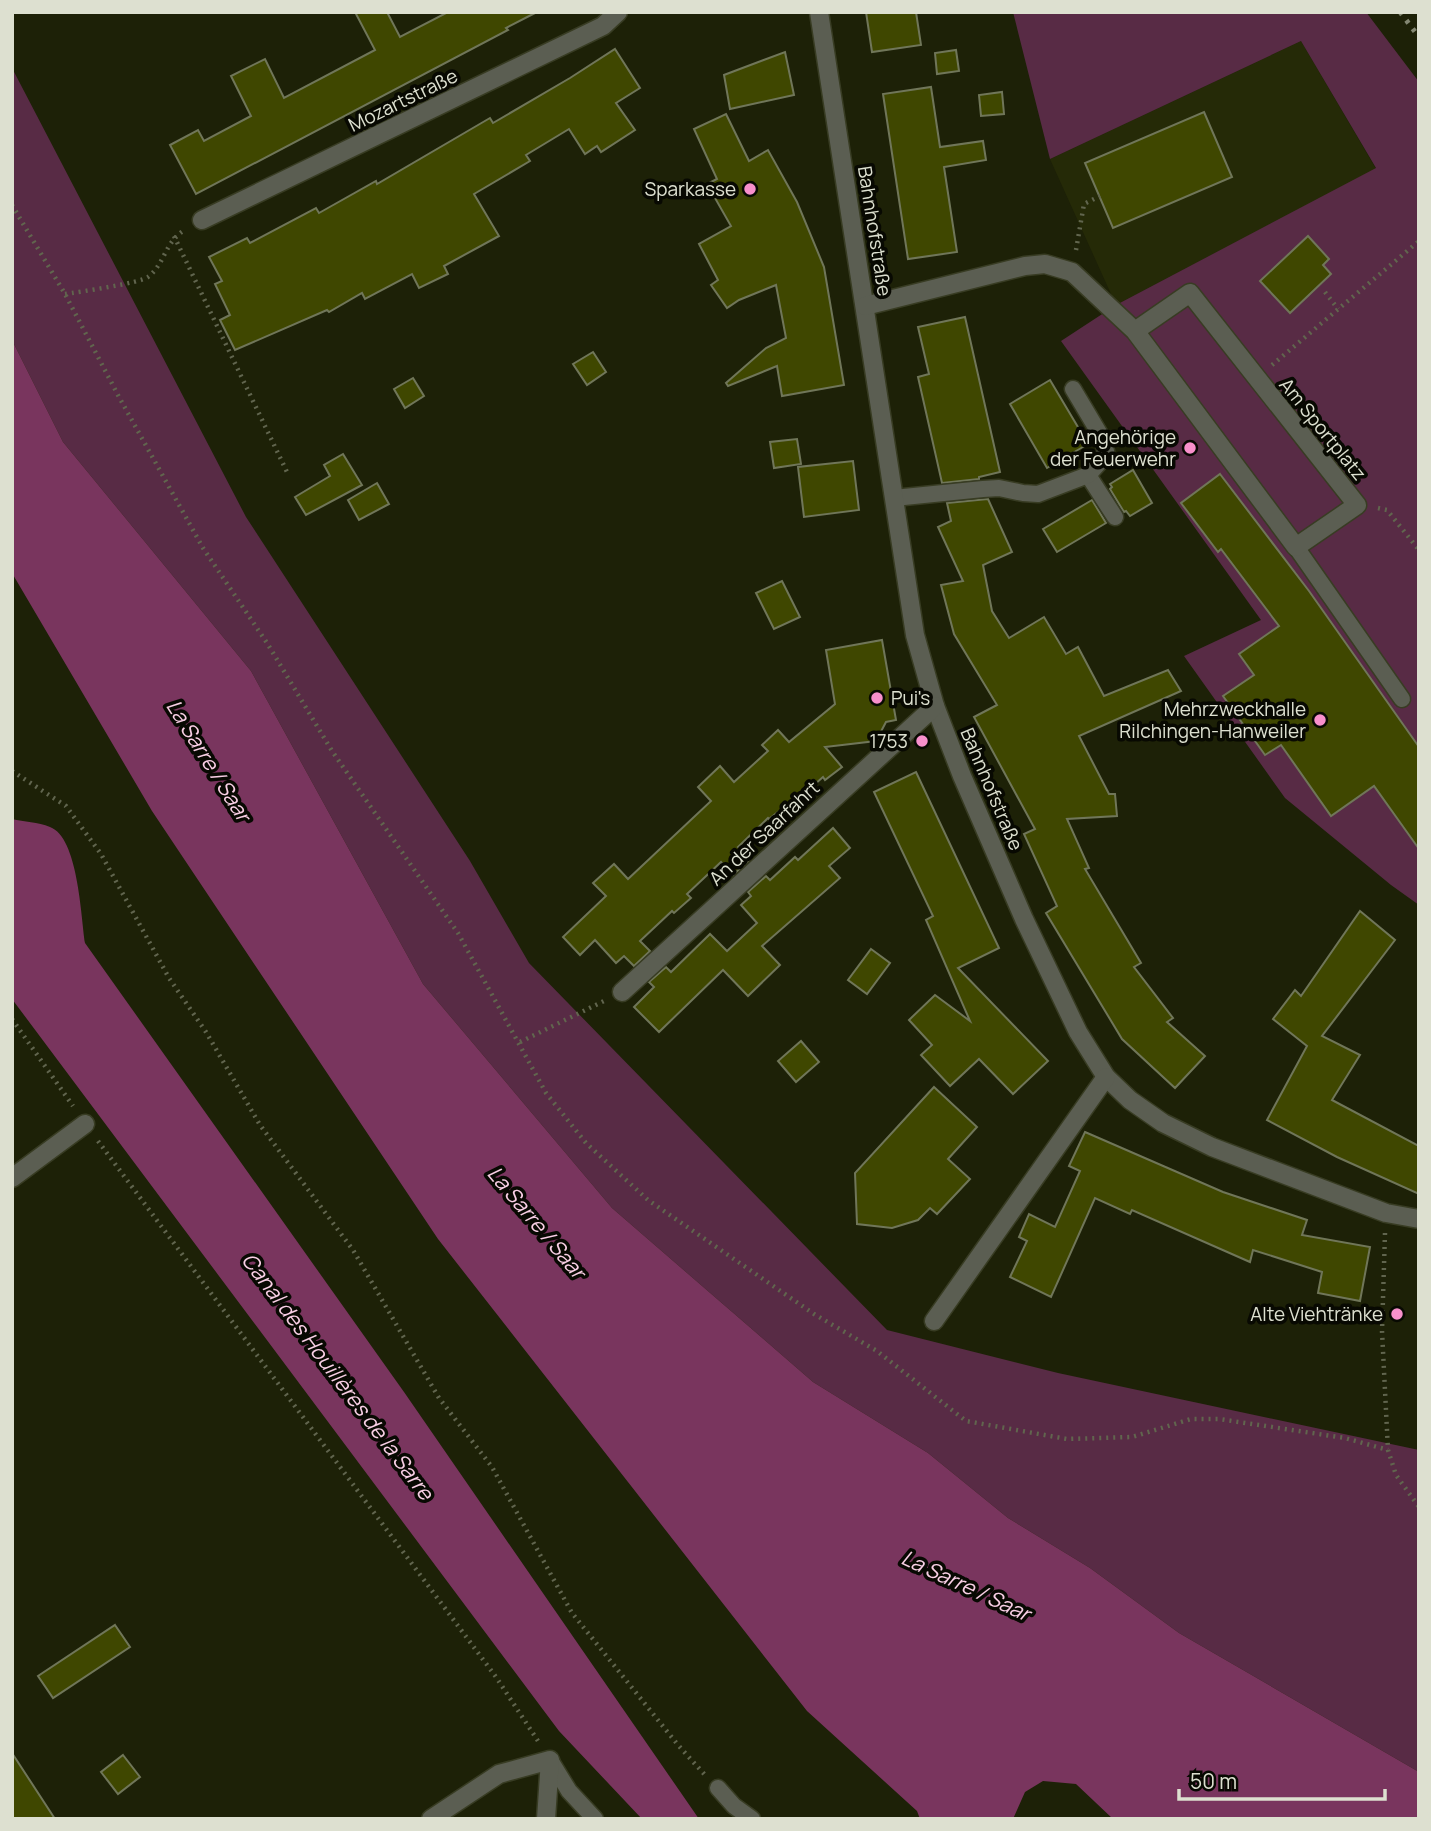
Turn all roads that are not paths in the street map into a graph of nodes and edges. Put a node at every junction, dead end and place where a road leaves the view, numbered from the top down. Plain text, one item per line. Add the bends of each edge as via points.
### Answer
1 (618, 12) edge
2 (819, 12) edge
3 (202, 220) road end
4 (865, 306) junction
5 (1135, 331) junction
6 (1073, 389) dead end
7 (1088, 475) junction
8 (894, 498) junction
9 (1115, 517) dead end
10 (1296, 547) junction
11 (1402, 699) dead end
12 (935, 706) junction
13 (622, 992) road end
14 (1106, 1077) junction
15 (85, 1124) road end
16 (12, 1178) edge
17 (1419, 1219) edge
18 (934, 1321) dead end
19 (550, 1760) junction
20 (718, 1788) road end
21 (431, 1819) edge
22 (547, 1819) edge
23 (595, 1819) edge
24 (752, 1819) edge

1 - 3 street, Mozartstraße via 603,26
2 - 4 street, Bahnhofstraße
4 - 5 street via 1045,264 1072,272
4 - 8 street, Bahnhofstraße
5 - 10 street
5 - 10 street, Am Sportplatz via 1190,293 1357,505
6 - 7 lane via 1106,451
7 - 8 lane via 1038,494 999,488
7 - 9 lane
8 - 12 street, Bahnhofstraße via 915,635
10 - 11 lane
12 - 13 street, An der Saarfahrt
12 - 14 street, Bahnhofstraße via 1024,919 1078,1032
14 - 17 street, Bahnhofstraße via 1163,1123 1212,1147 1386,1213
14 - 18 street
15 - 16 street
19 - 21 street via 499,1774
19 - 22 street
19 - 23 lane via 569,1791
20 - 24 lane

